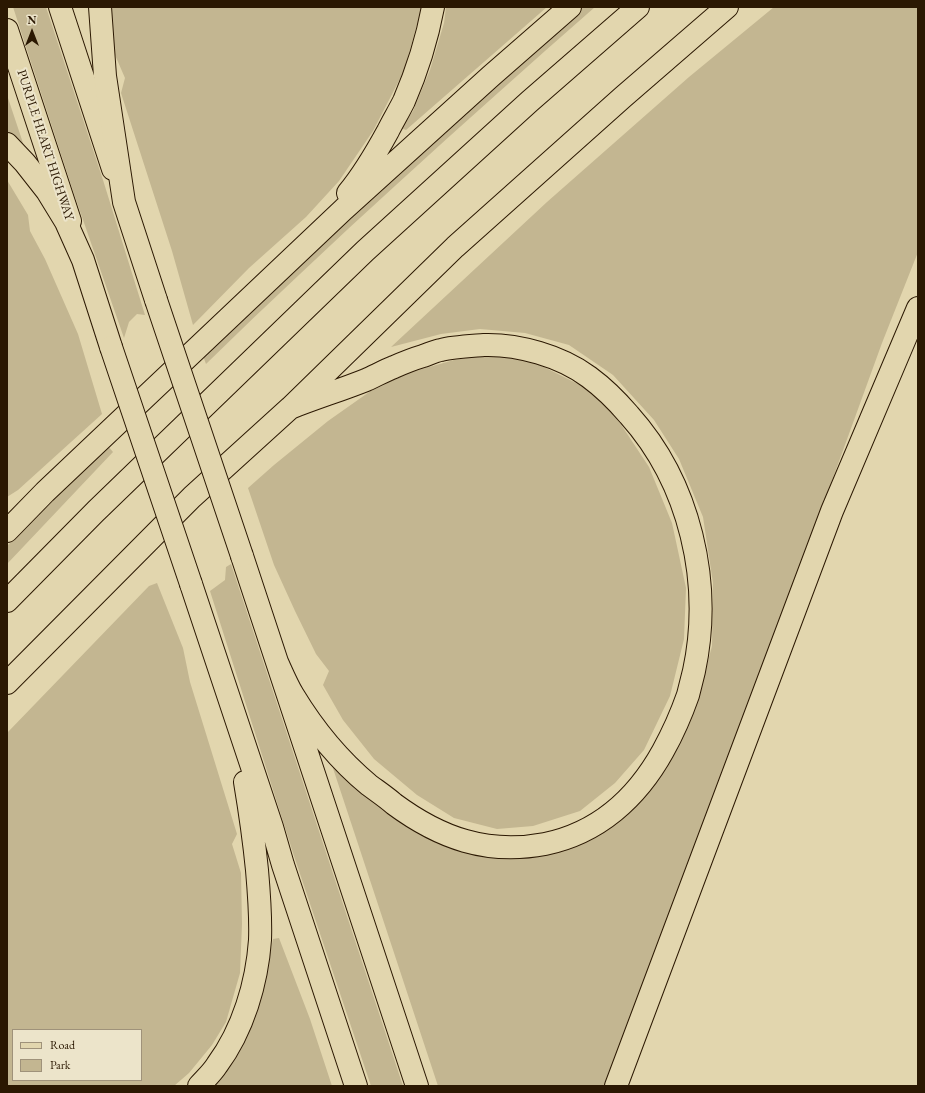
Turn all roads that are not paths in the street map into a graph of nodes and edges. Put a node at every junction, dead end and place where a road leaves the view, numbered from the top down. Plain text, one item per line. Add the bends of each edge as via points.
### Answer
1 (60, 7) edge
2 (100, 7) edge
3 (433, 7) edge
4 (570, 7) edge
5 (638, 7) edge
6 (727, 7) edge
7 (7, 30) edge
8 (7, 144) edge
9 (124, 202) junction
10 (317, 234) junction
11 (83, 260) junction
12 (918, 308) edge
13 (290, 408) junction
14 (45, 492) junction
15 (7, 520) edge
16 (7, 531) edge
17 (7, 601) edge
18 (60, 629) junction
19 (276, 662) junction
20 (7, 683) edge
21 (7, 693) edge
22 (227, 693) junction
23 (199, 1086) edge
24 (356, 1086) edge
25 (417, 1086) edge
26 (616, 1086) edge

1 - 9 main road
2 - 9 main road via 105,76
3 - 10 main road via 419,63 403,102 359,179
4 - 10 main road
5 - 17 main road via 365,251 101,505
6 - 13 main road via 623,96 455,247
7 - 11 main road, PURPLE HEART HIGHWAY
8 - 11 main road via 47,191 66,222
9 - 19 main road, bridge
10 - 14 main road
11 - 22 main road, bridge
12 - 26 main road via 832,511
13 - 18 main road via 192,497
13 - 19 main road via 397,365 442,350 486,345 511,346 559,360 586,375 613,397 638,425 659,456 679,496 692,537 700,580 701,618 689,692 676,727 655,766 634,793 616,810 590,827 556,841 532,846 501,847 477,844 453,838 411,816 367,784 335,752 292,694
14 - 15 main road
14 - 16 main road
18 - 20 main road
18 - 21 main road
19 - 25 main road
22 - 23 main road via 253,826 260,898 260,940 254,977 232,1041 217,1066
22 - 24 main road

